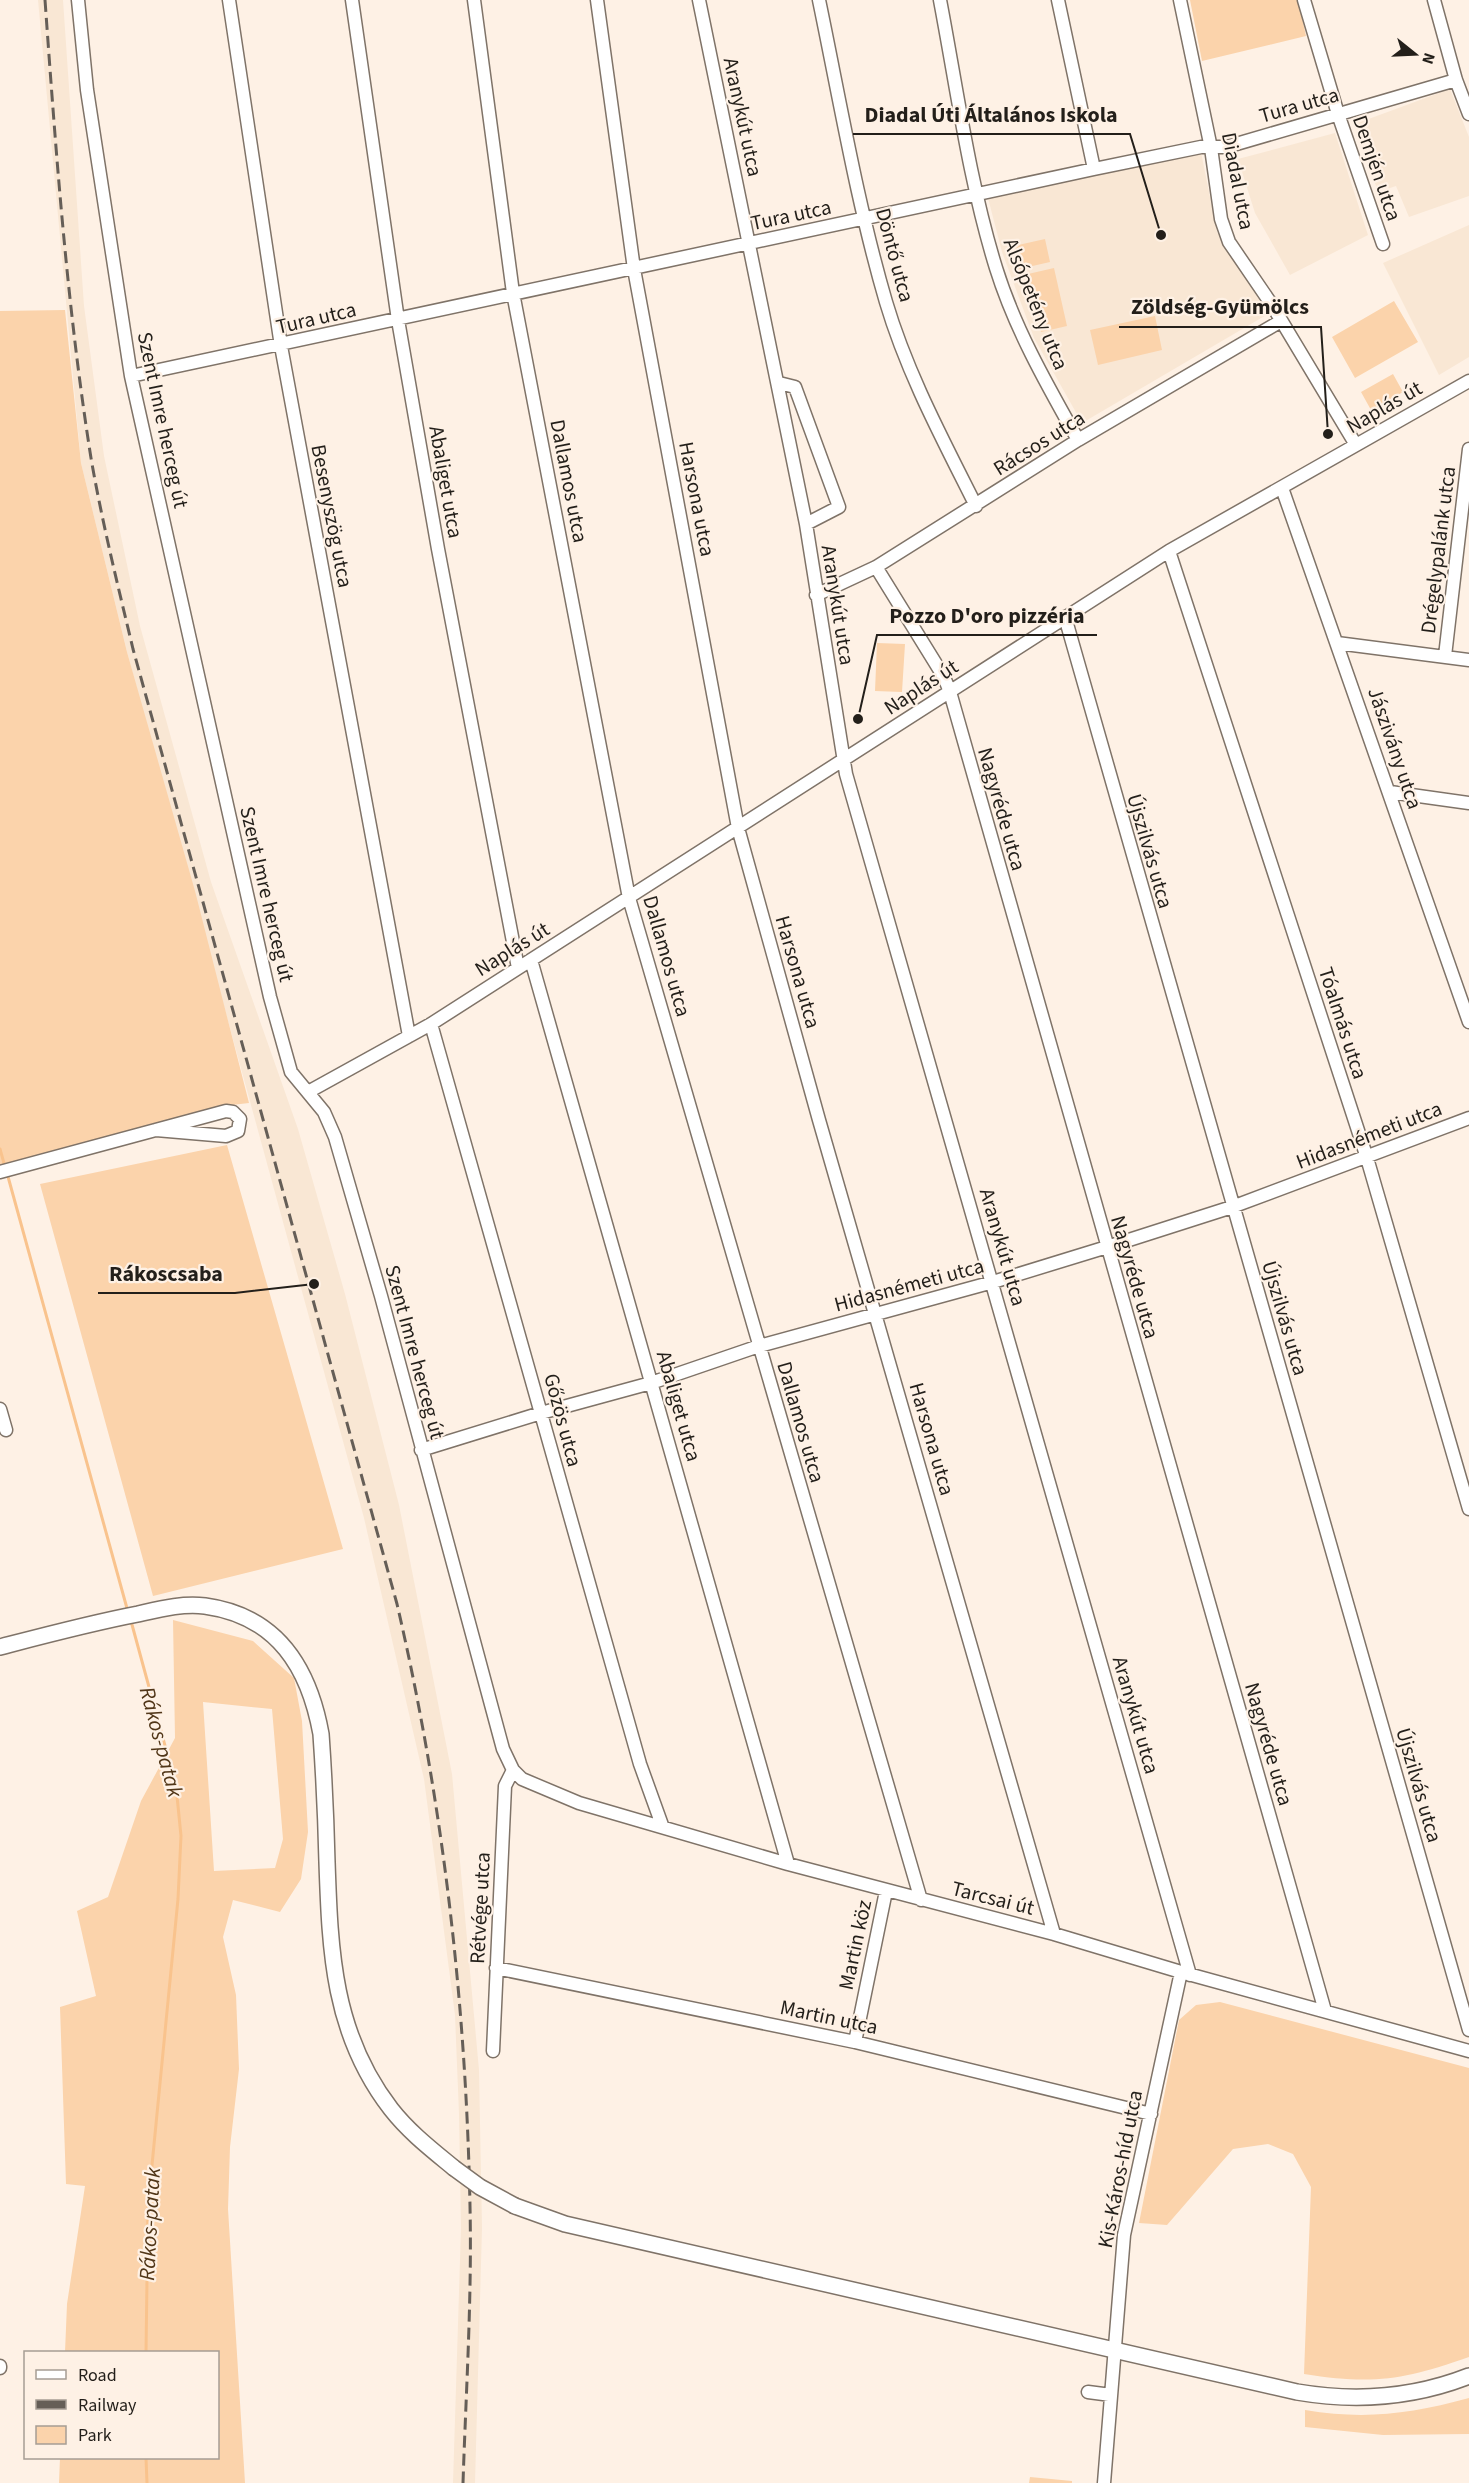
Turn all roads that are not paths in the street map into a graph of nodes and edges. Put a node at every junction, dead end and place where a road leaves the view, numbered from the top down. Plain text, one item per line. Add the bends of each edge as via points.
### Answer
1 (78, 0) edge
2 (229, 0) edge
3 (352, 0) edge
4 (474, 0) edge
5 (597, 0) edge
6 (699, 0) edge
7 (819, 0) edge
8 (940, 0) edge
9 (1058, 0) edge
10 (1180, 0) edge
11 (1304, 0) edge
12 (1434, 0) edge
13 (1456, 80) junction
14 (1338, 114) junction
15 (1469, 114) edge
16 (1211, 148) junction
17 (1094, 169) junction
18 (978, 194) junction
19 (865, 219) junction
20 (750, 244) junction
21 (1383, 244) dead end
22 (634, 269) junction
23 (513, 293) junction
24 (398, 320) junction
25 (1281, 321) junction
26 (281, 346) junction
27 (131, 376) junction
28 (1469, 381) edge
29 (779, 383) junction
30 (1078, 440) junction
31 (1356, 445) junction
32 (1469, 449) edge
33 (1282, 488) junction
34 (976, 506) junction
35 (806, 525) junction
36 (1169, 551) junction
37 (876, 567) junction
38 (816, 595) junction
39 (1065, 617) junction
40 (1338, 643) junction
41 (1445, 656) junction
42 (1469, 660) edge
43 (950, 692) junction
44 (843, 760) junction
45 (1390, 792) junction
46 (1469, 803) edge
47 (738, 828) junction
48 (629, 898) junction
49 (531, 960) junction
50 (518, 968) junction
51 (1469, 1022) edge
52 (431, 1024) junction
53 (409, 1036) junction
54 (308, 1092) junction
55 (1469, 1118) edge
56 (156, 1130) junction
57 (1366, 1158) junction
58 (0, 1172) edge
59 (1232, 1207) junction
60 (1107, 1247) junction
61 (993, 1282) junction
62 (876, 1314) junction
63 (759, 1346) junction
64 (651, 1383) junction
65 (0, 1409) edge
66 (541, 1413) junction
67 (6, 1430) dead end
68 (421, 1450) junction
69 (1469, 1509) edge
70 (0, 1647) edge
71 (513, 1770) junction
72 (662, 1825) junction
73 (788, 1864) junction
74 (886, 1891) junction
75 (921, 1899) junction
76 (1054, 1934) junction
77 (496, 1968) junction
78 (1185, 1974) junction
79 (1325, 2011) junction
80 (1469, 2030) edge
81 (855, 2042) junction
82 (493, 2051) dead end
83 (1469, 2051) edge
84 (1151, 2114) junction
85 (1115, 2350) junction
86 (1469, 2376) edge
87 (1088, 2392) dead end
88 (1111, 2395) junction
89 (1104, 2483) edge

1 - 27 street, Szent Imre herceg út via 87,90
2 - 26 street, Besenyszög utca
3 - 24 street, Abaliget utca
4 - 23 street, Dallamos utca
5 - 22 street, Harsona utca
6 - 20 street, Aranykút utca
7 - 19 street, Döntő utca
8 - 18 street, Alsópetény utca
9 - 17 street
10 - 16 street, Diadal utca
11 - 14 street, Demjén utca
12 - 13 street
13 - 14 street, Tura utca
13 - 15 street
14 - 16 street, Tura utca
14 - 21 street, Demjén utca
16 - 17 street, Tura utca
16 - 25 street, Diadal utca via 1221,219 1229,242
17 - 18 street, Tura utca
18 - 19 street, Tura utca
18 - 30 street, Alsópetény utca via 996,269 1035,365
19 - 20 street, Tura utca
19 - 34 street, Döntő utca via 886,304 924,402
20 - 22 street, Tura utca
20 - 29 street, Aranykút utca
22 - 23 street, Tura utca
22 - 47 street, Harsona utca
23 - 24 street, Tura utca
23 - 48 street, Dallamos utca
24 - 26 street, Tura utca
24 - 50 street, Abaliget utca
25 - 30 street, Rácsos utca
25 - 31 street, Diadal utca
26 - 27 street, Tura utca
26 - 53 street, Besenyszög utca
27 - 54 street, Szent Imre herceg út via 270,997 291,1072
28 - 31 street, Naplás út
29 - 35 street, Aranykút utca
29 - 35 street, Aranykút utca via 795,387 839,507
30 - 34 street, Rácsos utca
31 - 33 street, Naplás út
32 - 41 street, Drégelypalánk utca
33 - 36 street, Naplás út
33 - 40 street, Jászivány utca
34 - 37 street, Rácsos utca
35 - 38 street, Aranykút utca
36 - 39 street, Naplás út
36 - 57 street, Tóalmás utca
37 - 38 street, Rácsos utca
37 - 43 street, Nagyréde utca
38 - 44 street, Aranykút utca
39 - 43 street, Naplás út
39 - 59 street, Újszilvás utca
40 - 41 street
40 - 45 street, Jászivány utca
41 - 42 street
43 - 44 street, Naplás út
43 - 60 street, Nagyréde utca
44 - 47 street, Naplás út
44 - 61 street, Aranykút utca
45 - 46 street
45 - 51 street, Jászivány utca
47 - 48 street, Naplás út
47 - 62 street, Harsona utca
48 - 49 street, Naplás út
48 - 63 street, Dallamos utca
49 - 50 street, Naplás út
49 - 64 street, Abaliget utca
50 - 52 street, Naplás út
52 - 53 street, Naplás út
52 - 66 street, Gőzös utca
53 - 54 street, Naplás út
54 - 68 street, Szent Imre herceg út via 324,1112 335,1137
55 - 57 street, Hidasnémeti utca
56 - 56 street via 226,1136 238,1131 240,1119 226,1111
56 - 58 street
57 - 59 street, Hidasnémeti utca
57 - 69 street, Tóalmás utca
59 - 60 street, Hidasnémeti utca
59 - 80 street, Újszilvás utca
60 - 61 street, Hidasnémeti utca
60 - 79 street, Nagyréde utca
61 - 62 street, Hidasnémeti utca
61 - 78 street, Aranykút utca
62 - 63 street, Hidasnémeti utca
62 - 76 street, Harsona utca
63 - 64 street, Hidasnémeti utca
63 - 75 street, Dallamos utca
64 - 66 street, Hidasnémeti utca
64 - 73 street, Abaliget utca
65 - 67 street
66 - 68 street, Hidasnémeti utca
66 - 72 street, Gőzös utca via 640,1764
68 - 71 street, Szent Imre herceg út via 503,1749
70 - 85 main road, bridge via 177,1606 206,1606 245,1617 282,1643 316,1703 321,1734 331,1953 341,2010 354,2046 391,2108 414,2135 480,2187 515,2206 566,2224
71 - 72 street, Tarcsai út via 522,1779 559,1796
71 - 77 street, Rétvége utca via 505,1786
72 - 73 street, Tarcsai út
73 - 74 street, Tarcsai út
74 - 75 street, Tarcsai út
74 - 81 street, Martin köz
75 - 76 street, Tarcsai út
76 - 78 street, Tarcsai út
77 - 81 street, Martin utca
77 - 82 street, Rétvége utca
78 - 79 street, Tarcsai út
78 - 84 street, Kis-Káros-híd utca
79 - 83 street, Tarcsai út
81 - 84 street, Martin utca
84 - 85 street, Kis-Káros-híd utca via 1124,2235
85 - 86 main road via 1335,2398 1376,2398 1419,2391
85 - 88 street, Kis-Káros-híd utca
87 - 88 street
88 - 89 street, Kis-Káros-híd utca

